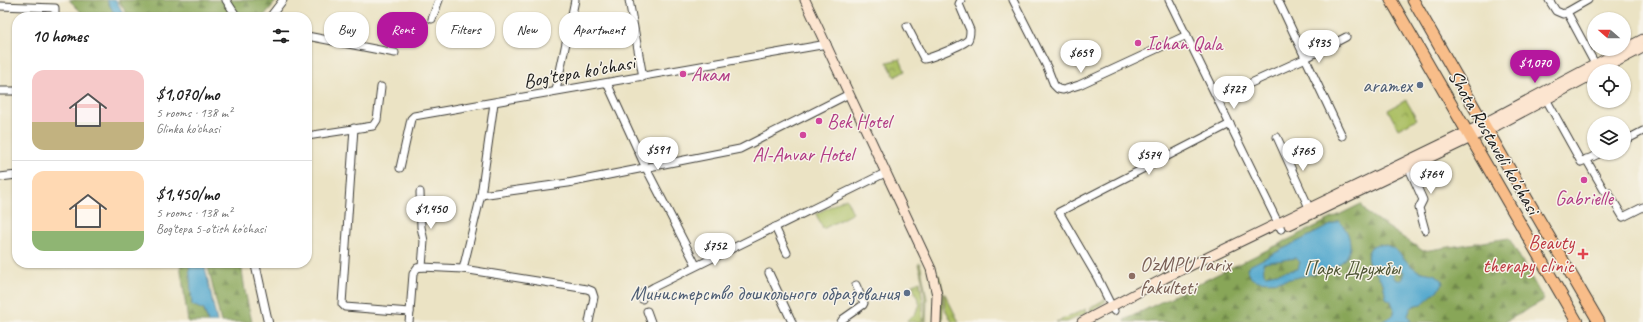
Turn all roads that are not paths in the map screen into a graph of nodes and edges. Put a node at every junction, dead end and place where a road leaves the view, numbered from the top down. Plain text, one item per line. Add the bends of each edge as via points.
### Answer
1 (226, 0) edge
2 (283, 0) edge
3 (439, 0) edge
4 (575, 0) edge
5 (629, 0) edge
6 (805, 0) edge
7 (961, 0) edge
8 (1013, 0) edge
9 (1169, 0) edge
10 (1278, 0) edge
11 (1391, 0) edge
12 (1414, 0) edge
13 (1550, 0) edge
14 (1588, 0) edge
15 (0, 6) edge
16 (55, 12) edge
17 (234, 12) edge
18 (274, 12) edge
19 (1567, 12) junction
20 (432, 19) dead end
21 (907, 26) dead end
22 (1187, 35) junction
23 (312, 37) edge
24 (1346, 37) dead end
25 (1643, 39) edge
26 (827, 44) junction
27 (1631, 45) edge
28 (1643, 48) edge
29 (395, 53) dead end
30 (1615, 56) edge
31 (1306, 58) junction
32 (1595, 64) edge
33 (1604, 64) edge
34 (1609, 64) edge
35 (1587, 75) edge
36 (643, 77) junction
37 (1587, 78) edge
38 (607, 83) junction
39 (381, 87) dead end
40 (556, 90) junction
41 (0, 91) edge
42 (12, 91) edge
43 (849, 94) junction
44 (1218, 98) junction
45 (1546, 99) junction
46 (494, 103) junction
47 (1230, 124) junction
48 (1486, 126) junction
49 (354, 128) junction
50 (1643, 131) edge
51 (312, 135) edge
52 (1469, 135) junction
53 (1342, 136) dead end
54 (1277, 137) dead end
55 (1631, 137) edge
56 (1587, 159) edge
57 (1584, 160) junction
58 (1407, 165) junction
59 (400, 168) dead end
60 (646, 168) junction
61 (885, 172) junction
62 (12, 176) edge
63 (0, 177) edge
64 (420, 192) dead end
65 (481, 195) junction
66 (1643, 207) edge
67 (1311, 212) junction
68 (1280, 226) junction
69 (775, 227) junction
70 (1425, 230) dead end
71 (922, 252) junction
72 (787, 253) dead end
73 (696, 265) junction
74 (422, 267) junction
75 (256, 268) edge
76 (462, 269) junction
77 (769, 273) dead end
78 (856, 285) dead end
79 (642, 300) dead end
80 (1112, 308) junction
81 (647, 311) dead end
82 (410, 312) junction
83 (268, 322) edge
84 (409, 322) edge
85 (590, 322) edge
86 (651, 322) edge
87 (792, 322) edge
88 (841, 322) edge
89 (930, 322) edge
90 (936, 322) edge
91 (1082, 322) edge
92 (1092, 322) edge
93 (1577, 322) edge
94 (1599, 322) edge

1 - 17 street
2 - 18 street
3 - 20 street
4 - 40 street
5 - 36 street
6 - 26 main road
7 - 21 street via 959,4 970,35 968,40 946,51 924,58
8 - 22 street via 1058,89 1079,85
9 - 22 street
10 - 31 street
11 - 52 main road, Shota Rustaveli ko'chasi
12 - 48 main road, Shota Rustaveli ko'chasi
13 - 19 street via 1558,13
14 - 19 street
15 - 16 street via 55,8
19 - 32 street
22 - 44 street
23 - 29 street
24 - 31 street
25 - 27 main road
26 - 36 street, Bog'tepa ko'chasi
26 - 43 main road
28 - 34 main road
30 - 33 main road
31 - 44 street
31 - 53 street
35 - 48 main road
36 - 38 street, Bog'tepa ko'chasi
37 - 45 main road
38 - 40 street, Bog'tepa ko'chasi
38 - 60 street
39 - 49 street via 377,120 373,126
40 - 46 street, Bog'tepa ko'chasi
41 - 42 street
43 - 60 street via 740,148
43 - 61 main road
44 - 47 street
45 - 48 main road via 1498,125
45 - 57 street
46 - 59 street, Bog'tepa ko'chasi via 412,117
46 - 65 street
47 - 68 street
47 - 80 street via 1059,212
48 - 52 main road
48 - 94 main road, Shota Rustaveli ko'chasi
49 - 51 street
49 - 82 street via 342,304 345,307
50 - 55 street
52 - 58 main road
52 - 93 main road, Shota Rustaveli ko'chasi
54 - 67 street
56 - 57 street
57 - 66 street via 1608,192 1623,218
58 - 67 main road
58 - 70 street via 1423,200 1420,208
60 - 65 street via 568,183
60 - 73 street
61 - 69 street
61 - 71 main road
62 - 63 street
64 - 74 street via 424,241
65 - 76 street
67 - 68 main road
68 - 80 main road
69 - 72 street
69 - 73 street
71 - 89 main road via 930,289
71 - 90 main road via 935,282
73 - 79 street via 648,290 642,294
74 - 76 street
74 - 82 street via 417,268 413,274
75 - 83 street
76 - 85 street via 587,288 592,291 594,297
77 - 87 street
78 - 88 street via 864,303
80 - 91 main road
80 - 92 main road
81 - 86 street
82 - 84 street

